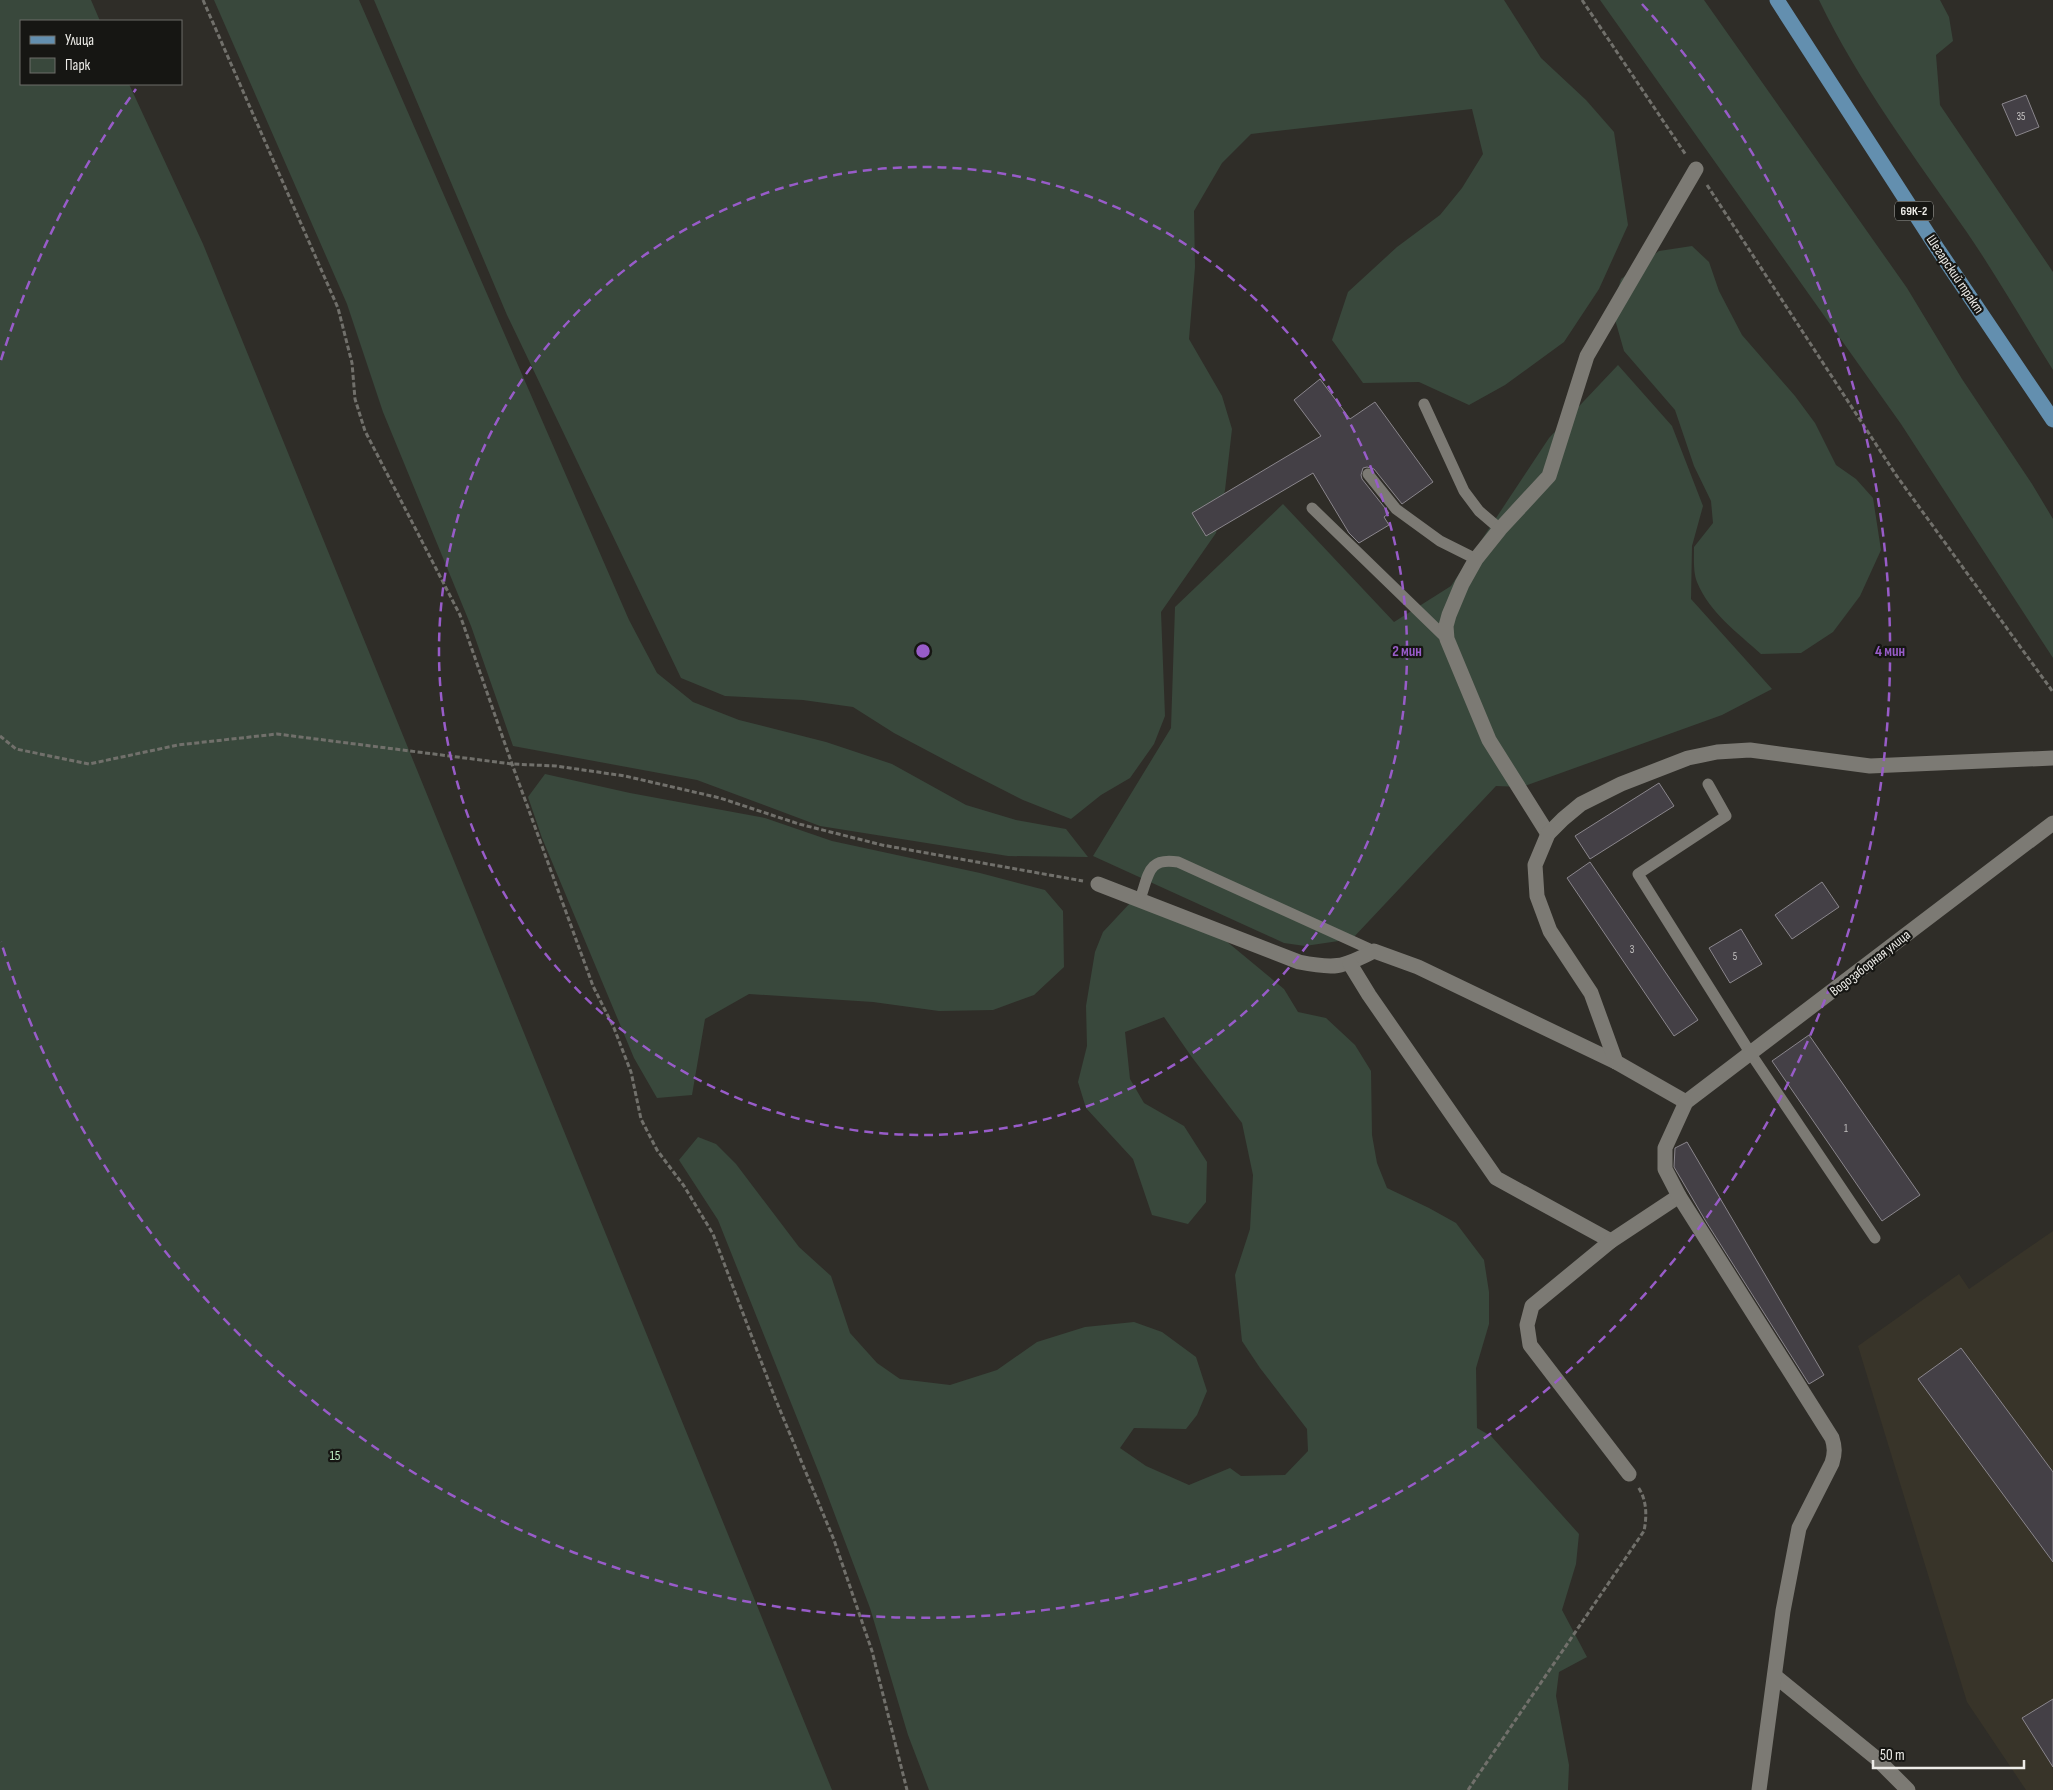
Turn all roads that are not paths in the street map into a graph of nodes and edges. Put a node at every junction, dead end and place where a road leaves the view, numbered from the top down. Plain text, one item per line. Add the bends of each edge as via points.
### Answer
1 (1777, 0) edge
2 (1696, 169) road end
3 (1424, 404) dead end
4 (2053, 420) edge
5 (1368, 474) dead end
6 (1312, 508) dead end
7 (1500, 529) junction
8 (1476, 559) junction
9 (1446, 639) junction
10 (2053, 758) edge
11 (1708, 784) dead end
12 (2053, 823) edge
13 (1548, 834) junction
14 (1098, 884) road end
15 (1140, 899) junction
16 (1374, 951) junction
17 (1350, 964) junction
18 (1751, 1054) junction
19 (1616, 1062) junction
20 (1686, 1102) junction
21 (1679, 1196) junction
22 (1875, 1238) dead end
23 (1611, 1241) junction
24 (1629, 1474) road end
25 (1775, 1676) junction
26 (1759, 1790) edge
27 (1908, 1790) edge

1 - 4 main road, Шегарский тракт / 69К-2
2 - 7 street via 1587,356 1550,476
3 - 7 lane via 1464,491 1479,511
5 - 8 lane via 1396,509 1440,541
6 - 9 lane
7 - 8 street
8 - 9 street via 1448,615
9 - 13 street via 1490,740
10 - 13 street via 1870,766 1750,750 1717,752 1688,758 1621,784 1581,804
11 - 18 lane via 1726,816 1638,874
12 - 18 street, Водозаборная улица
13 - 19 street via 1535,865 1537,896 1550,931 1592,994
14 - 15 street
15 - 16 lane via 1157,863 1164,860 1178,862
15 - 17 street via 1299,962 1324,967
16 - 17 street
16 - 19 street via 1418,967
17 - 23 street via 1496,1178
18 - 20 street, Водозаборная улица
18 - 22 lane
19 - 20 street
20 - 21 street via 1664,1148 1666,1169
21 - 23 street
21 - 25 street via 1834,1445 1832,1463 1798,1528
23 - 24 street via 1532,1306 1527,1325 1530,1345
25 - 26 street
25 - 27 street via 1876,1758

